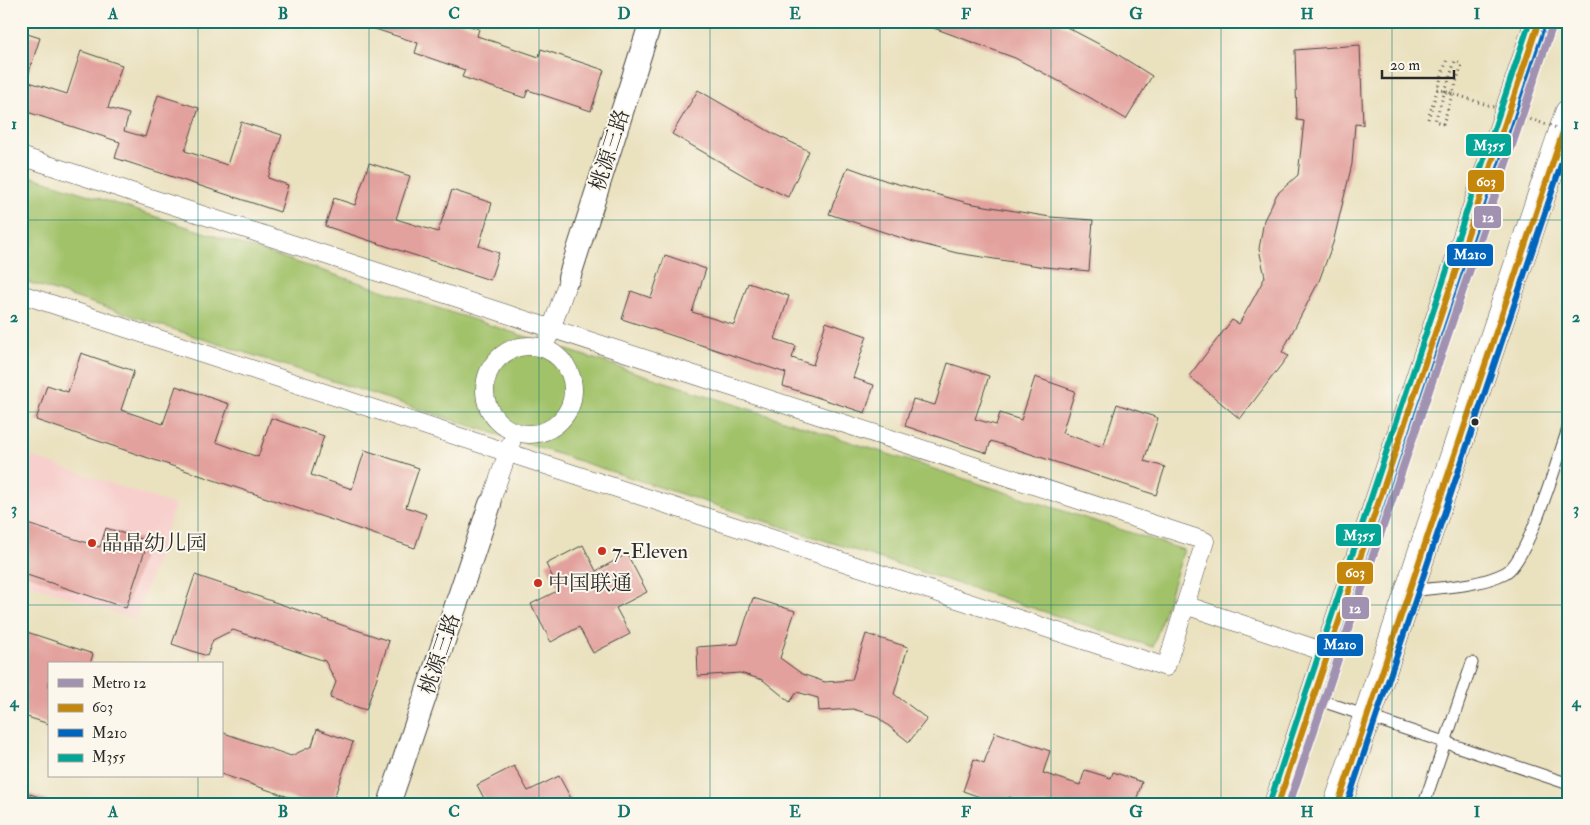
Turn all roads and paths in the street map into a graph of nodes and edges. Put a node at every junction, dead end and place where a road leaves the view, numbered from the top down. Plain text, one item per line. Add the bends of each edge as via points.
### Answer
1 (651, 21) edge
2 (1540, 21) edge
3 (1447, 59) dead end
4 (1437, 89) junction
5 (1445, 91) junction
6 (1453, 94) junction
7 (1569, 113) edge
8 (1428, 119) dead end
9 (1569, 132) edge
10 (21, 156) edge
11 (568, 278) joint
12 (21, 294) edge
13 (551, 328) junction
14 (544, 348) junction
15 (1569, 426) edge
16 (515, 431) junction
17 (508, 453) junction
18 (490, 504) joint
19 (1409, 591) junction
20 (1185, 606) junction
21 (1328, 652) junction
22 (1472, 662) dead end
23 (1313, 698) junction
24 (1367, 717) junction
25 (1445, 744) junction
26 (1569, 784) edge
27 (389, 804) edge
28 (1278, 804) edge
29 (1338, 804) edge
30 (1424, 804) edge

1 - 11 street, 桃源三路
2 - 21 main road
3 - 4 path
4 - 6 path
4 - 8 path
5 - 6 path, bridge via 1455,62 1462,64
5 - 6 path, bridge via 1435,121 1443,124
5 - 9 path, bridge
7 - 19 main road
10 - 13 street
11 - 13 street
12 - 17 street
13 - 14 street
13 - 20 street via 1205,541
14 - 16 street via 558,356 573,381 569,409 561,421 549,429 535,434
14 - 16 street via 516,347 503,354 486,378 485,393 489,407 496,419
15 - 19 lane via 1527,545 1507,572 1483,580
16 - 17 street
17 - 18 street
17 - 20 street via 1166,667
18 - 27 street, 桃源三路
19 - 24 main road
20 - 21 street
21 - 23 main road
22 - 25 lane
23 - 24 lane
23 - 28 main road
24 - 25 lane
24 - 29 main road
25 - 26 lane
25 - 30 lane

